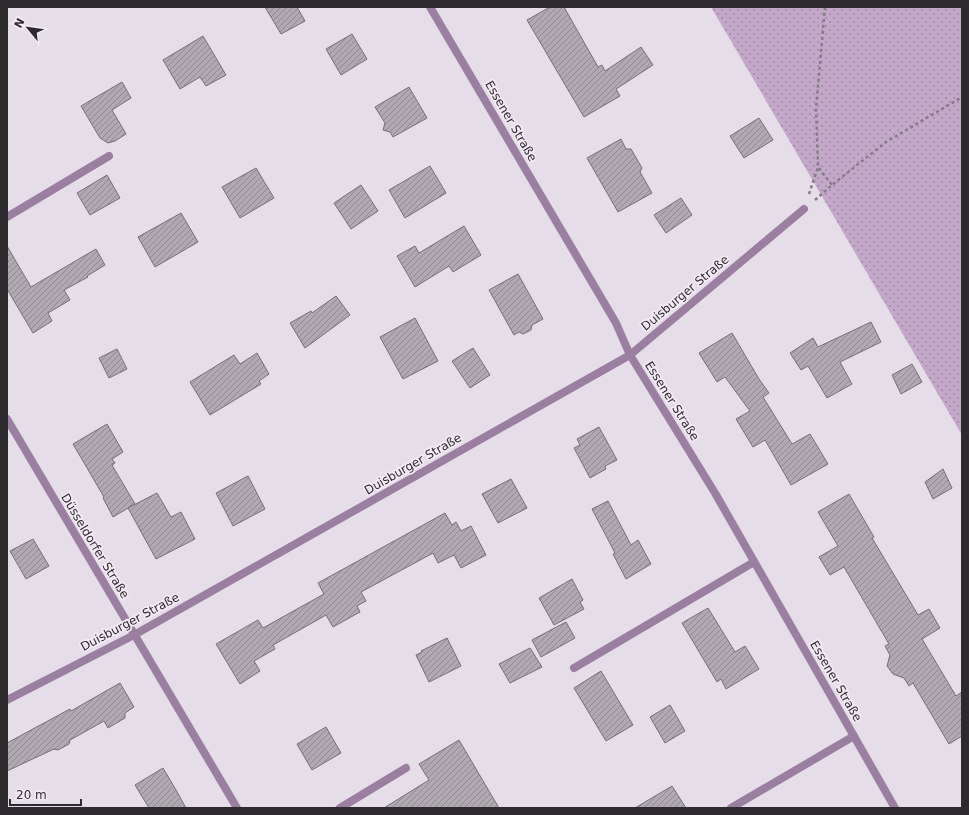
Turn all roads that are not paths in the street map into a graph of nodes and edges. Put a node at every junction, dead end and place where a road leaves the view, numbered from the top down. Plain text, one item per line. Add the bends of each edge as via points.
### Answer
1 (430, 7) edge
2 (109, 156) dead end
3 (804, 210) road end
4 (7, 217) edge
5 (630, 355) junction
6 (7, 420) edge
7 (754, 562) junction
8 (134, 635) junction
9 (574, 668) dead end
10 (7, 700) edge
11 (854, 736) junction
12 (406, 768) dead end
13 (237, 808) edge
14 (340, 808) edge
15 (731, 808) edge
16 (895, 808) edge

1 - 5 street, Essener Straße via 616,323
2 - 4 street
3 - 5 street, Duisburger Straße
5 - 7 street, Essener Straße via 715,493
5 - 8 street, Duisburger Straße
6 - 8 street, Düsseldorfer Straße
7 - 9 street
7 - 11 street, Essener Straße
8 - 10 street, Duisburger Straße
8 - 13 street, Düsseldorfer Straße
11 - 15 street
11 - 16 street, Essener Straße
12 - 14 street

